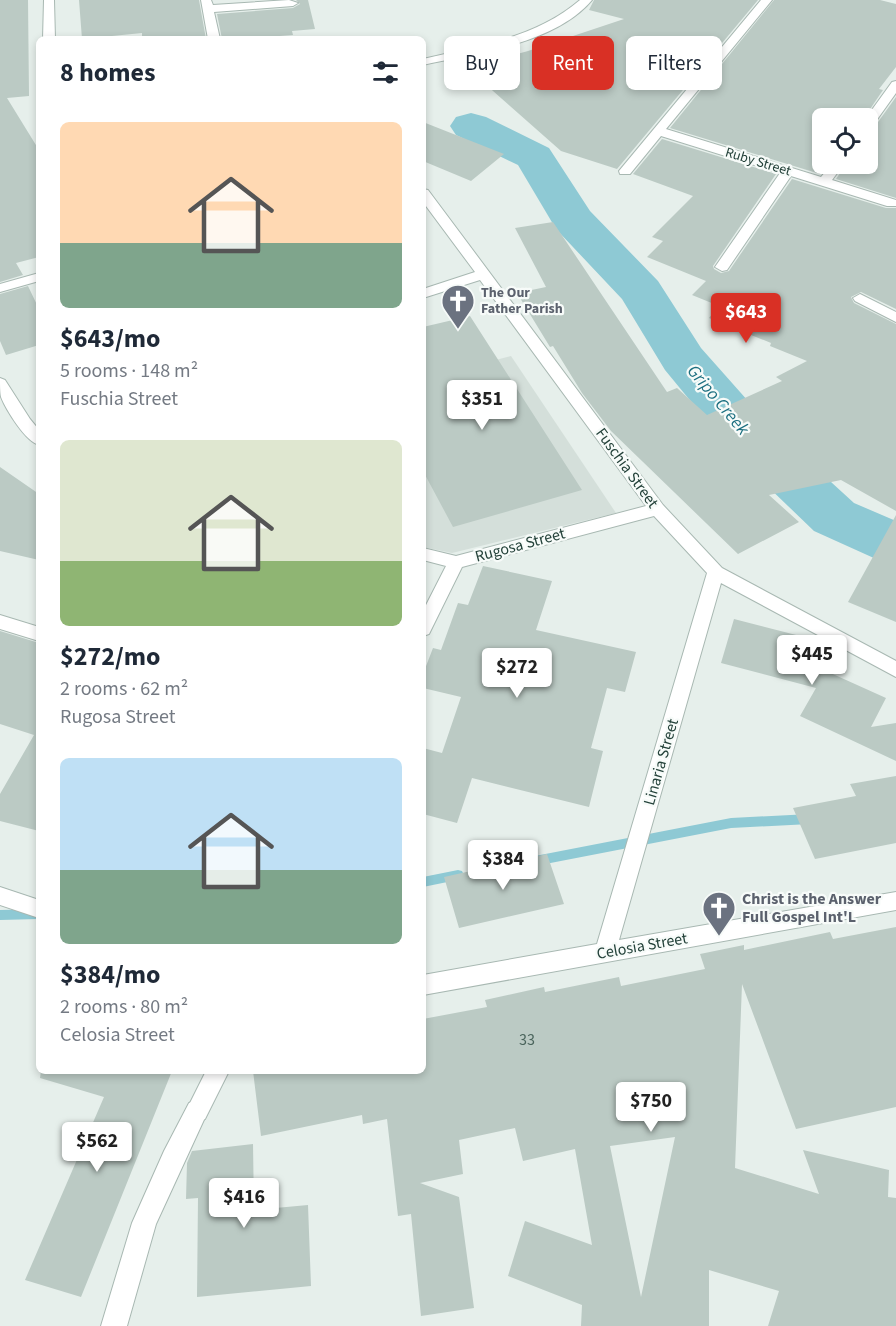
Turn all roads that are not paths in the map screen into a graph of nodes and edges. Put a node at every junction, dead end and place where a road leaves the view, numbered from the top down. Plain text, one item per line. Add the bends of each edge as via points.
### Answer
1 (49, 0) edge
2 (587, 0) edge
3 (767, 0) edge
4 (293, 3) dead end
5 (207, 5) edge
6 (49, 36) edge
7 (213, 36) edge
8 (426, 61) edge
9 (896, 85) edge
10 (878, 109) edge
11 (658, 131) junction
12 (625, 171) dead end
13 (788, 171) junction
14 (830, 174) edge
15 (824, 182) junction
16 (426, 197) edge
17 (892, 203) dead end
18 (722, 267) dead end
19 (484, 274) junction
20 (36, 278) edge
21 (0, 288) edge
22 (426, 293) edge
23 (860, 298) dead end
24 (896, 318) edge
25 (0, 383) edge
26 (32, 420) edge
27 (657, 509) junction
28 (426, 555) edge
29 (456, 562) junction
30 (716, 572) junction
31 (0, 622) edge
32 (426, 623) edge
33 (36, 633) edge
34 (896, 670) edge
35 (0, 896) edge
36 (896, 901) edge
37 (36, 908) edge
38 (605, 953) junction
39 (426, 984) edge
40 (216, 1074) edge
41 (114, 1326) edge

1 - 6 street
2 - 8 street via 559,23 534,33
3 - 11 street
4 - 5 street
5 - 7 street
9 - 10 street
11 - 12 street
11 - 13 street, Ruby Street
13 - 15 street, Ruby Street
13 - 18 street
14 - 15 street
15 - 17 street, Ruby Street
16 - 19 street, Fuschia Street
19 - 22 street
19 - 27 street, Fuschia Street
20 - 21 street
23 - 24 street
25 - 26 street
27 - 29 street, Rugosa Street
27 - 30 street, Fuschia Street
28 - 29 street
29 - 32 street, Rugosa Street
30 - 34 street, Fuschia Street
30 - 38 street, Linaria Street
31 - 33 street
35 - 37 street
36 - 38 street, Celosia Street
38 - 39 street, Celosia Street
40 - 41 street via 144,1223

